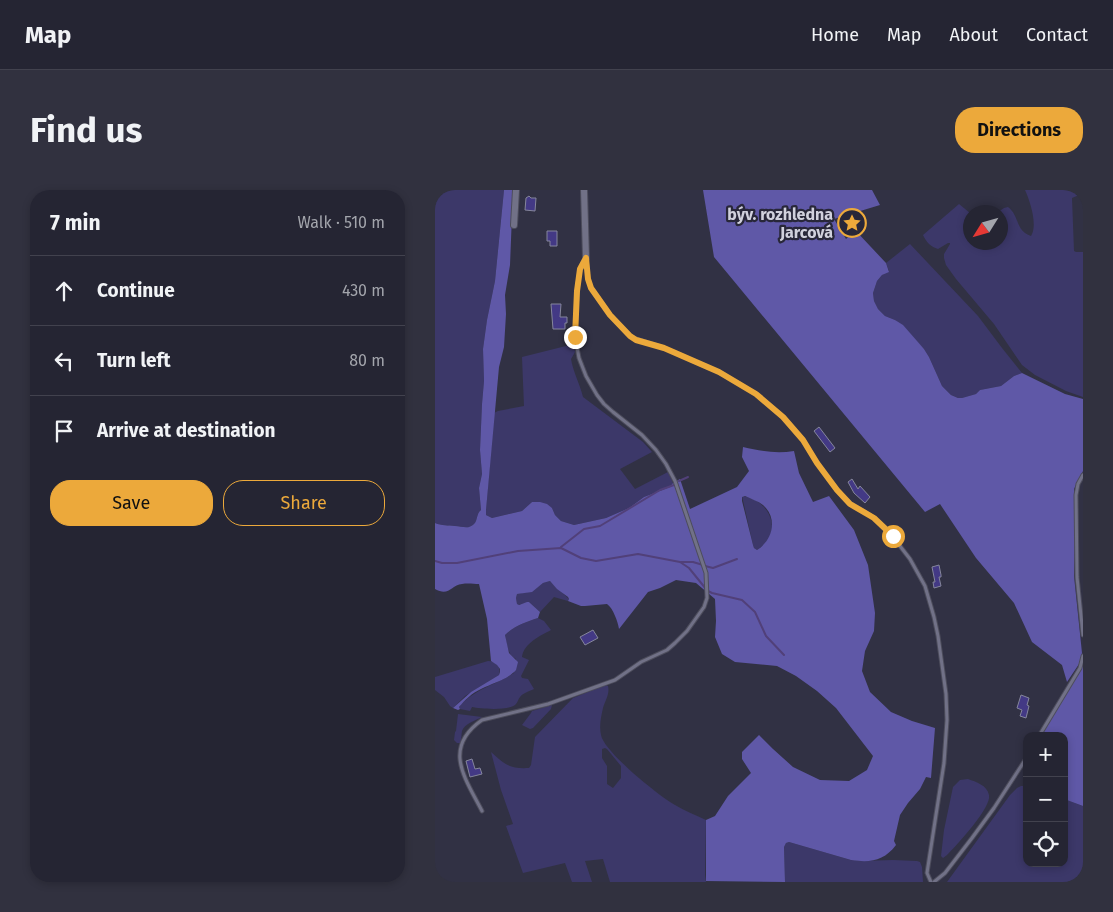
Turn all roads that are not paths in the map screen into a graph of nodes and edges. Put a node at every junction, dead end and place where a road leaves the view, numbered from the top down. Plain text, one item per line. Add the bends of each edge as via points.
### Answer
1 (516, 190) edge
2 (584, 190) edge
3 (514, 225) dead end
4 (586, 258) junction
5 (1083, 475) edge
6 (1083, 635) edge
7 (1083, 656) edge
8 (1041, 732) edge
9 (1023, 762) edge
10 (482, 811) dead end
11 (932, 882) edge

1 - 3 street
2 - 4 street
4 - 10 lane via 580,269 577,291 575,337 579,358 601,399 642,435 666,464 675,481 706,573 707,595 704,607 675,643 615,680 549,704 482,720 473,726 464,738 459,760
4 - 11 lane via 591,288 630,336 719,372 756,394 793,428 850,504 874,518 893,536 925,586 938,636 947,694 943,763 927,873
5 - 6 lane via 1076,495 1077,577
7 - 8 lane via 1080,668
9 - 11 lane via 972,838 945,873

